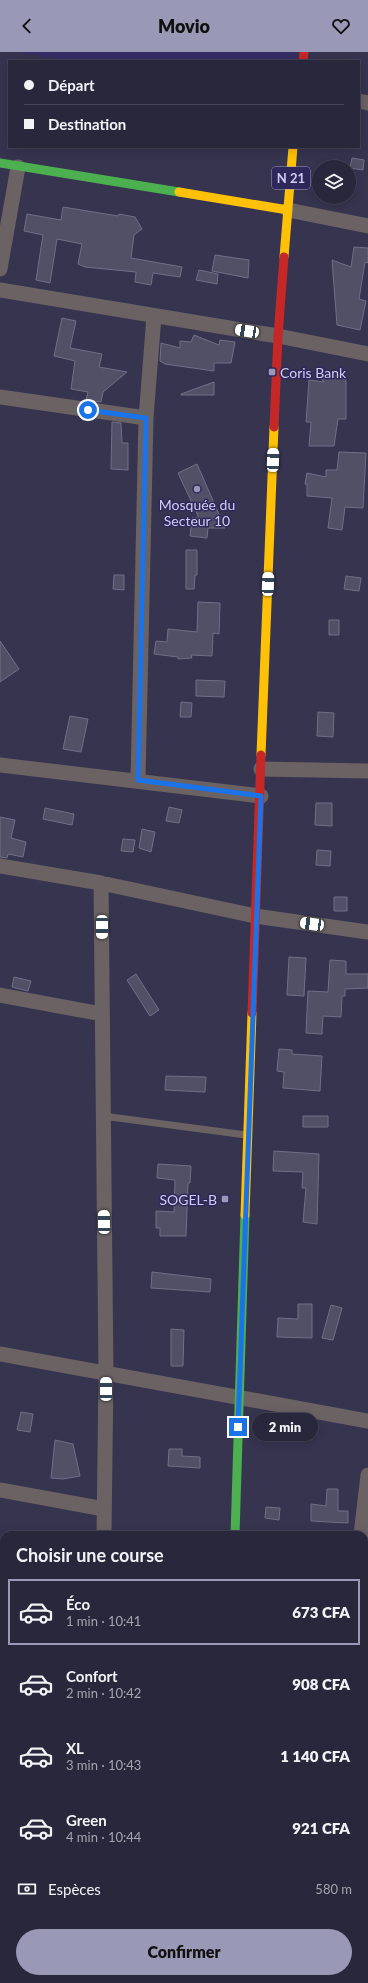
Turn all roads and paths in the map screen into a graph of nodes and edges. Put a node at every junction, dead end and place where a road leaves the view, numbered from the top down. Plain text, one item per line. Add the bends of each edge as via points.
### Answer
1 (293, 148) edge
2 (0, 163) edge
3 (18, 167) junction
4 (288, 210) junction
5 (368, 226) edge
6 (0, 269) edge
7 (0, 290) edge
8 (154, 316) junction
9 (278, 336) junction
10 (368, 354) edge
11 (0, 397) edge
12 (146, 418) junction
13 (0, 765) edge
14 (261, 769) junction
15 (368, 772) edge
16 (138, 780) junction
17 (261, 796) junction
18 (0, 866) edge
19 (101, 883) junction
20 (255, 916) junction
21 (368, 932) edge
22 (0, 995) edge
23 (102, 1014) junction
24 (103, 1116) junction
25 (248, 1135) junction
26 (0, 1354) edge
27 (106, 1374) junction
28 (239, 1397) junction
29 (368, 1421) edge
30 (368, 1475) edge
31 (0, 1490) edge
32 (104, 1509) junction
33 (104, 1531) edge
34 (239, 1531) edge
35 (361, 1531) edge

1 - 4 main road, N 21
2 - 3 main road
3 - 4 main road
3 - 6 street
4 - 5 street
4 - 9 main road, N 21
7 - 8 street
8 - 9 street
8 - 12 street
9 - 10 street
9 - 14 main road, N 21
11 - 12 street
12 - 16 street
13 - 16 street
14 - 15 street
14 - 17 main road, N 21
16 - 17 street
17 - 20 main road, N 21
18 - 19 street
19 - 20 street
19 - 23 street
20 - 21 street
20 - 25 main road, N 21
22 - 23 street
23 - 24 street
24 - 25 lane
24 - 27 street
25 - 28 main road, N 21
26 - 27 street
27 - 28 street
27 - 32 street
28 - 29 street
28 - 34 main road, N 21
30 - 35 street
31 - 32 street
32 - 33 street

